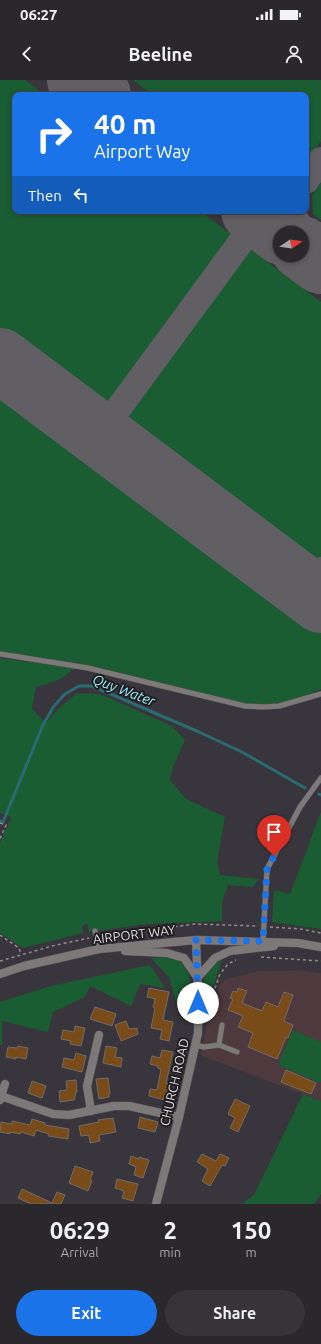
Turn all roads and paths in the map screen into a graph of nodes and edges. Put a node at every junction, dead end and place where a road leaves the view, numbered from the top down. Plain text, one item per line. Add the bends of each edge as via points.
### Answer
1 (0, 654) edge
2 (321, 694) edge
3 (321, 778) edge
4 (0, 823) edge
5 (0, 839) edge
6 (95, 931) dead end
7 (0, 935) edge
8 (196, 940) junction
9 (263, 941) junction
10 (298, 943) junction
11 (321, 947) edge
12 (99, 949) junction
13 (21, 954) dead end
14 (256, 956) dead end
15 (239, 958) dead end
16 (321, 961) edge
17 (0, 974) edge
18 (198, 977) junction
19 (205, 1016) dead end
20 (222, 1025) dead end
21 (99, 1035) dead end
22 (195, 1045) junction
23 (219, 1045) junction
24 (237, 1052) dead end
25 (5, 1084) dead end
26 (1, 1098) edge
27 (91, 1111) junction
28 (179, 1117) junction
29 (156, 1204) edge

1 - 2 lane via 88,668 245,706 279,706
3 - 9 lane via 300,807 267,869
4 - 5 path via 6,825
6 - 12 lane
7 - 13 path via 19,948
8 - 9 street, AIRPORT WAY
8 - 12 street, AIRPORT WAY
8 - 18 street, CHURCH ROAD
9 - 10 street, AIRPORT WAY
10 - 11 street, AIRPORT WAY
10 - 18 street via 230,951 215,958
12 - 17 street, AIRPORT WAY
12 - 18 street via 167,953 184,958
14 - 16 path
15 - 19 path via 228,964 220,974
18 - 22 street, CHURCH ROAD via 198,1033
20 - 23 lane
21 - 27 street via 87,1086
22 - 23 lane
22 - 28 street, CHURCH ROAD
23 - 24 lane
25 - 26 street
26 - 27 street via 53,1114 69,1116
27 - 28 street via 129,1106
28 - 29 street, CHURCH ROAD

